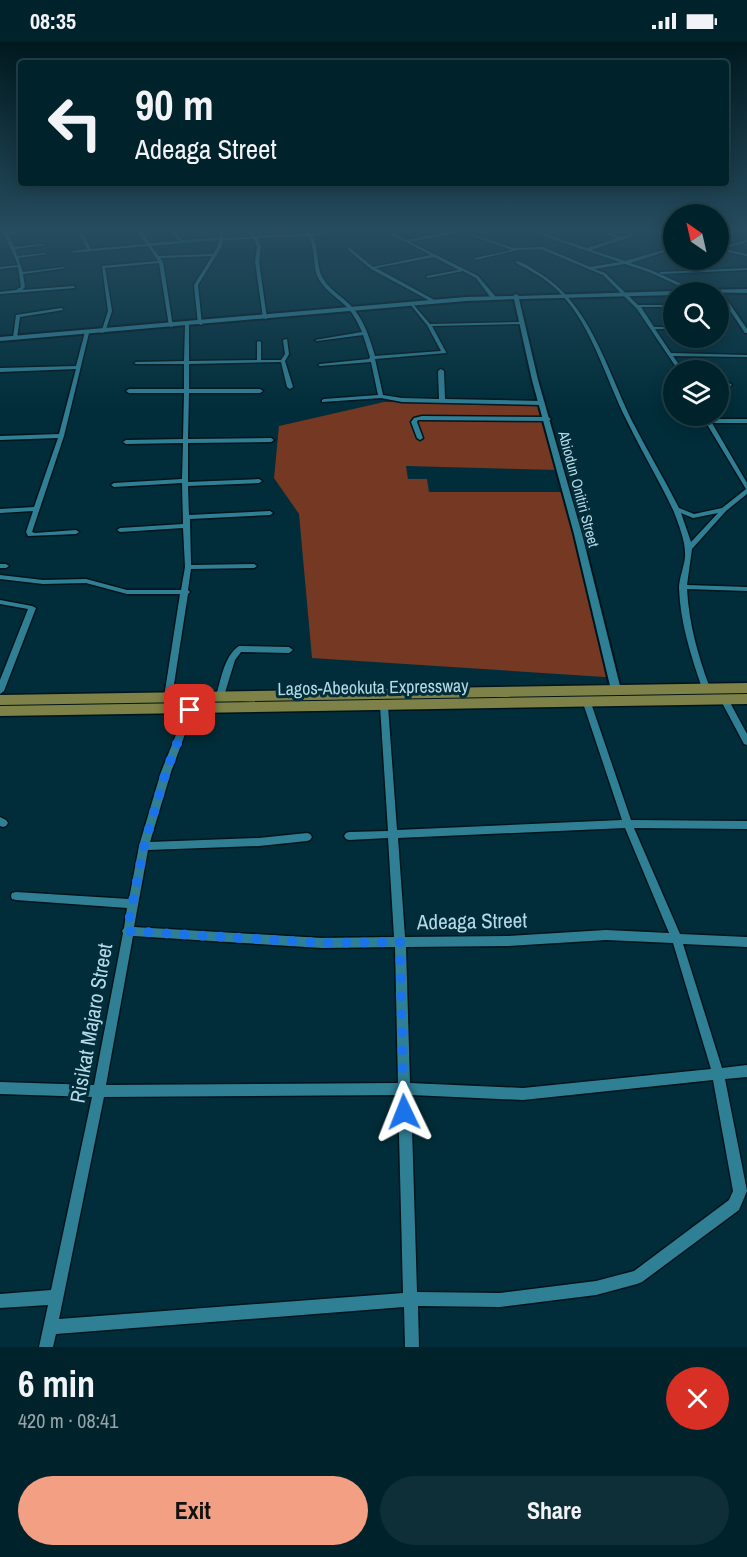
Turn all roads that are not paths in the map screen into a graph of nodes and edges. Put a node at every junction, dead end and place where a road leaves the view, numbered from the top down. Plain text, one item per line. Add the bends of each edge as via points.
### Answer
1 (19, 290) edge
2 (40, 290) edge
3 (108, 290) edge
4 (165, 290) edge
5 (197, 290) edge
6 (262, 290) edge
7 (332, 290) edge
8 (413, 290) edge
9 (487, 290) edge
10 (559, 290) edge
11 (621, 290) edge
12 (747, 291) edge
13 (16, 292) junction
14 (729, 292) edge
15 (0, 293) edge
16 (663, 293) edge
17 (564, 294) junction
18 (626, 294) junction
19 (516, 296) junction
20 (493, 297) junction
21 (436, 302) junction
22 (412, 304) junction
23 (729, 305) edge
24 (637, 306) junction
25 (663, 306) edge
26 (62, 309) dead end
27 (352, 310) junction
28 (736, 315) junction
29 (747, 315) edge
30 (265, 318) junction
31 (520, 323) junction
32 (200, 324) junction
33 (187, 325) junction
34 (429, 325) junction
35 (171, 326) junction
36 (652, 328) junction
37 (663, 328) edge
38 (103, 332) junction
39 (747, 332) edge
40 (87, 333) junction
41 (365, 333) junction
42 (15, 338) junction
43 (0, 339) edge
44 (285, 340) dead end
45 (317, 340) dead end
46 (259, 342) dead end
47 (670, 354) junction
48 (747, 356) edge
49 (371, 359) junction
50 (188, 360) junction
51 (674, 360) edge
52 (259, 361) junction
53 (283, 361) junction
54 (136, 363) dead end
55 (320, 365) dead end
56 (78, 367) junction
57 (0, 370) edge
58 (441, 371) dead end
59 (290, 387) dead end
60 (129, 391) dead end
61 (260, 391) dead end
62 (188, 392) junction
63 (381, 396) junction
64 (324, 401) dead end
65 (442, 401) junction
66 (542, 403) junction
67 (548, 419) junction
68 (729, 420) edge
69 (747, 421) edge
70 (711, 426) edge
71 (61, 436) junction
72 (0, 438) edge
73 (420, 438) dead end
74 (271, 440) dead end
75 (126, 442) dead end
76 (186, 442) junction
77 (259, 481) dead end
78 (185, 482) junction
79 (114, 485) dead end
80 (747, 490) edge
81 (36, 509) junction
82 (678, 510) junction
83 (724, 510) junction
84 (0, 511) edge
85 (270, 513) dead end
86 (186, 517) junction
87 (186, 526) junction
88 (120, 530) dead end
89 (76, 532) dead end
90 (689, 548) junction
91 (254, 566) dead end
92 (188, 567) junction
93 (0, 577) edge
94 (682, 587) junction
95 (747, 589) edge
96 (186, 592) junction
97 (0, 602) edge
98 (289, 650) dead end
99 (706, 688) junction
100 (747, 688) edge
101 (616, 690) junction
102 (0, 691) edge
103 (220, 696) junction
104 (168, 697) junction
105 (724, 699) junction
106 (747, 699) edge
107 (0, 700) edge
108 (587, 703) junction
109 (384, 706) junction
110 (190, 710) junction
111 (0, 711) edge
112 (747, 742) edge
113 (628, 824) junction
114 (747, 825) edge
115 (393, 835) junction
116 (349, 836) dead end
117 (307, 837) dead end
118 (144, 846) junction
119 (16, 896) dead end
120 (132, 904) junction
121 (127, 931) junction
122 (677, 940) junction
123 (400, 942) junction
124 (747, 942) edge
125 (747, 1071) edge
126 (718, 1073) junction
127 (0, 1088) edge
128 (403, 1089) junction
129 (99, 1091) junction
130 (55, 1297) junction
131 (412, 1299) junction
132 (0, 1301) edge
133 (50, 1327) junction
134 (46, 1347) edge
135 (412, 1347) edge

1 - 13 street
2 - 13 street
3 - 38 street via 110,311
4 - 35 street
5 - 32 street
6 - 30 street
7 - 27 street
8 - 21 street
9 - 20 street
10 - 17 street
11 - 18 street
12 - 14 street
13 - 15 street
16 - 18 street
17 - 18 street
17 - 19 street
17 - 82 street via 585,326 628,418
18 - 24 street
19 - 20 street
19 - 31 street, Abiodun Onitiri Street
20 - 21 street
21 - 22 street
22 - 27 street
22 - 34 street
23 - 28 street
24 - 25 street
24 - 36 street
26 - 42 street via 18,316
27 - 30 street
27 - 41 street
28 - 29 street
28 - 39 street
30 - 32 street
31 - 34 street
31 - 66 street, Abiodun Onitiri Street
32 - 33 street
33 - 35 street
33 - 50 street
34 - 49 street via 444,352
35 - 38 street
36 - 37 street
36 - 47 street
38 - 40 street
40 - 42 street
40 - 56 street
41 - 45 street
41 - 49 street
42 - 43 street
44 - 53 street via 287,354
46 - 52 street
47 - 48 street
47 - 51 street
49 - 55 street
49 - 63 street
50 - 52 street
50 - 54 street
50 - 62 street
52 - 53 street
53 - 59 street
56 - 57 street
56 - 71 street
58 - 65 street
60 - 62 street
61 - 62 street
62 - 76 street
63 - 64 street
63 - 65 street via 393,400
65 - 66 street
66 - 67 street, Abiodun Onitiri Street
67 - 73 street via 422,418 414,422
67 - 101 street, Abiodun Onitiri Street
68 - 69 street
70 - 80 street
71 - 72 street
71 - 81 street
74 - 76 street
75 - 76 street
76 - 78 street
77 - 78 street
78 - 79 street
78 - 86 street
80 - 83 street
81 - 84 street
81 - 89 street via 30,535
82 - 83 street via 693,516
82 - 90 street
83 - 90 street
85 - 86 street
86 - 87 street
87 - 88 street
87 - 92 street
90 - 94 street
91 - 92 street
92 - 96 street
93 - 96 street via 86,581 128,592
94 - 95 street
94 - 99 street via 694,654
96 - 104 street
97 - 102 street via 32,608
98 - 103 street via 239,649 231,660
99 - 100 highway, Lagos-Abeokuta Expressway
99 - 101 highway, Lagos-Abeokuta Expressway
101 - 103 highway, Lagos-Abeokuta Expressway
103 - 104 highway, Lagos-Abeokuta Expressway
104 - 107 highway, Lagos-Abeokuta Expressway
105 - 106 highway, Lagos-Abeokuta Expressway
105 - 108 highway, Lagos-Abeokuta Expressway
105 - 112 street
108 - 109 highway, Lagos-Abeokuta Expressway
108 - 113 street
109 - 110 highway, Lagos-Abeokuta Expressway
109 - 115 street
110 - 111 highway, Lagos-Abeokuta Expressway
110 - 118 street, Risikat Majaro Street
113 - 114 street
113 - 115 street
113 - 122 street
115 - 116 street
115 - 123 street
117 - 118 street
118 - 120 street, Risikat Majaro Street
119 - 120 street
120 - 121 street, Risikat Majaro Street
121 - 123 street, Adeaga Street via 322,943
121 - 129 street, Risikat Majaro Street
122 - 123 street, Adeaga Street via 606,935
122 - 124 street, Adeaga Street
122 - 126 street
123 - 128 street
125 - 126 street
126 - 128 street via 523,1094
126 - 131 street via 738,1182 737,1198 638,1277 596,1288 500,1299
127 - 129 street
128 - 129 street
128 - 131 street
129 - 130 street, Risikat Majaro Street
130 - 132 street
130 - 133 street, Risikat Majaro Street
131 - 133 street
131 - 135 street
133 - 134 street, Risikat Majaro Street

